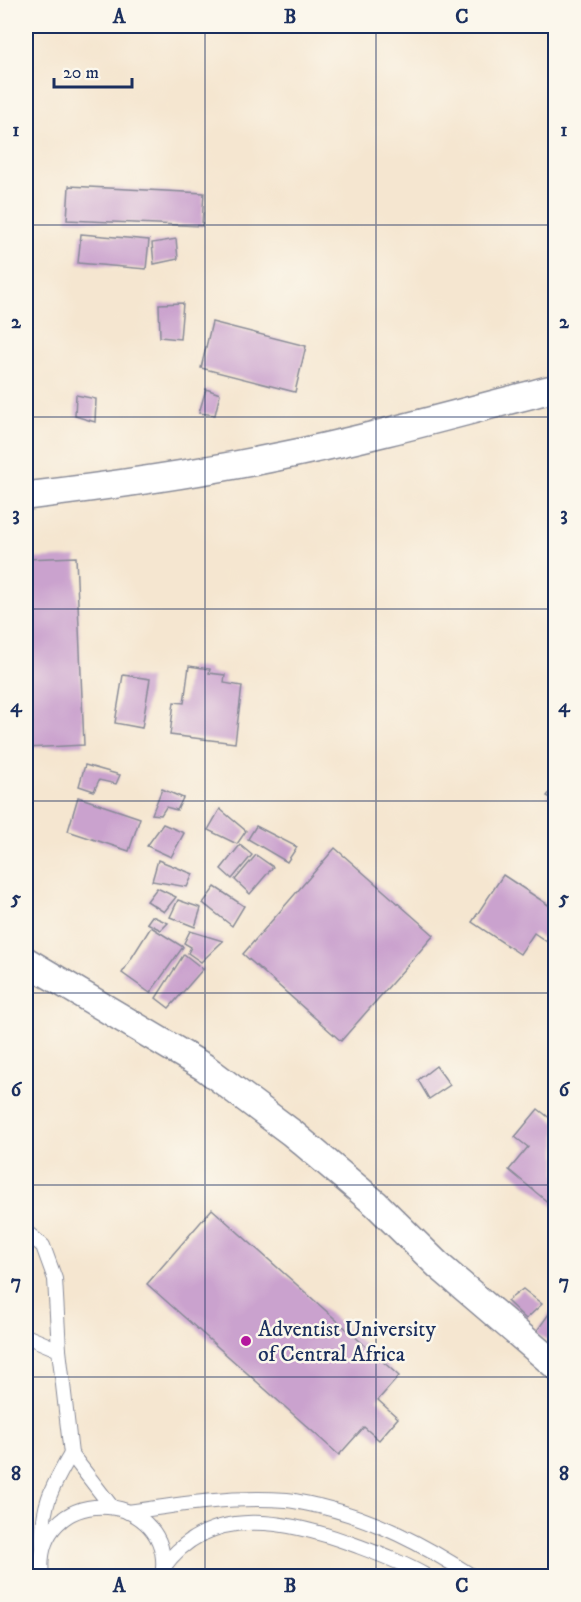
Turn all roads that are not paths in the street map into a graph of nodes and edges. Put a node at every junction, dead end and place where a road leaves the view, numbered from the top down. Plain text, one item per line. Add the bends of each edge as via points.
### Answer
1 (555, 388) edge
2 (26, 496) edge
3 (26, 962) edge
4 (26, 1232) edge
5 (26, 1336) edge
6 (59, 1350) junction
7 (555, 1366) edge
8 (71, 1454) junction
9 (111, 1506) junction
10 (128, 1512) junction
11 (43, 1549) junction
12 (162, 1572) edge
13 (42, 1576) edge
14 (426, 1576) edge
15 (472, 1576) edge

1 - 2 street via 277,457
3 - 7 street via 204,1067 292,1133
4 - 6 lane via 43,1246 55,1279
5 - 6 lane
6 - 8 lane
8 - 9 lane
8 - 11 lane via 45,1507
9 - 10 lane
9 - 11 lane via 94,1506 62,1520
10 - 12 lane via 154,1535
10 - 15 lane via 217,1500 289,1500 343,1512 391,1530
11 - 13 lane
12 - 14 lane via 174,1552 190,1540 211,1529 240,1523 317,1531 386,1556

